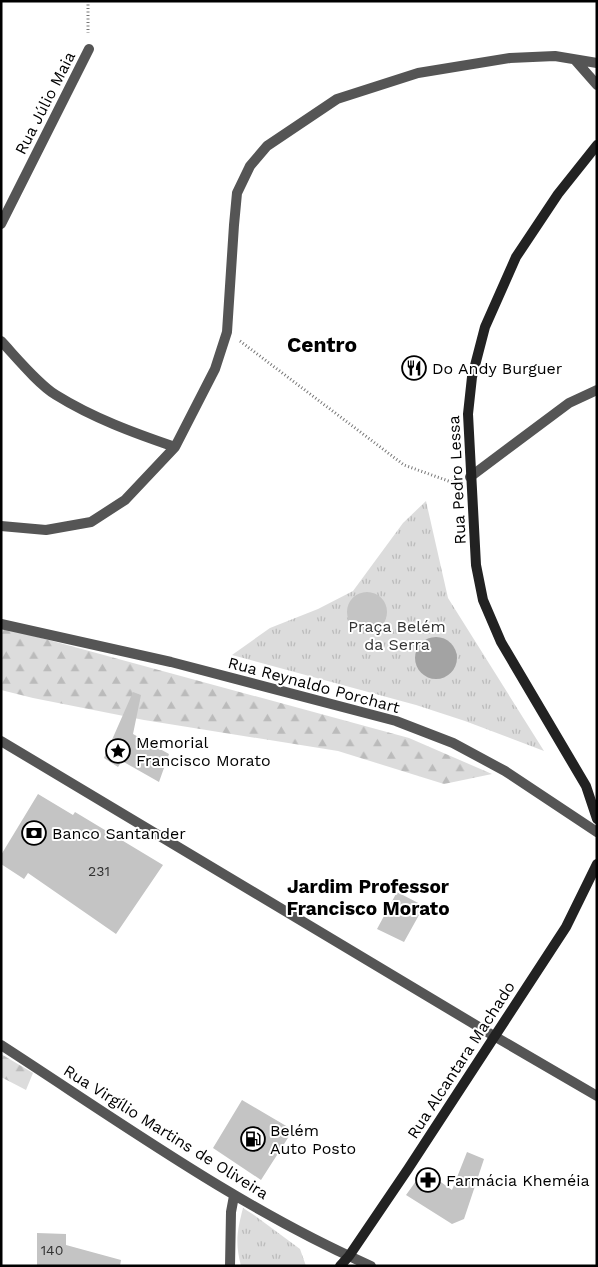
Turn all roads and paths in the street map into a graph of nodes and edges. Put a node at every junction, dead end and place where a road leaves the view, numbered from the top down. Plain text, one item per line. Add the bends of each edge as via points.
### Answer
1 (88, 1) edge
2 (89, 49) joint
3 (575, 60) junction
4 (597, 63) edge
5 (597, 85) edge
6 (597, 145) edge
7 (1, 224) edge
8 (228, 332) junction
9 (1, 341) edge
10 (597, 390) edge
11 (175, 447) junction
12 (470, 477) junction
13 (471, 488) junction
14 (1, 526) edge
15 (1, 624) edge
16 (1, 741) edge
17 (597, 819) edge
18 (597, 832) edge
19 (597, 864) edge
20 (494, 1036) junction
21 (1, 1045) edge
22 (597, 1096) edge
23 (234, 1196) junction
24 (349, 1256) junction
25 (230, 1266) edge
26 (340, 1266) edge
27 (371, 1266) edge

1 - 2 path
2 - 7 street, Rua Júlio Maia
3 - 4 street
3 - 5 street
3 - 8 street via 555,56 510,58 418,72 337,99 267,146 250,166 237,193
6 - 12 main road, Rua Pedro Lessa via 558,194 516,257 485,327 472,377 468,414
8 - 11 street via 215,369
8 - 13 path via 404,465
9 - 11 street via 55,394 122,429
10 - 12 street via 569,403
11 - 14 street via 125,500 91,522 46,530
12 - 13 main road, Rua Pedro Lessa
13 - 17 main road, Rua Pedro Lessa via 476,565 483,600 501,642 586,786
15 - 18 street, Rua Reynaldo Porchart via 171,662 396,721 453,743 505,771
16 - 20 street
19 - 20 main road, Rua Alcantara Machado via 566,927
20 - 22 street
20 - 24 main road, Rua Alcantara Machado
21 - 23 street, Rua Virgílio Martins de Oliveira
23 - 24 street, Rua Virgílio Martins de Oliveira
23 - 25 street
24 - 26 main road, Rua Alcantara Machado
24 - 27 street, Rua Virgílio Martins de Oliveira

